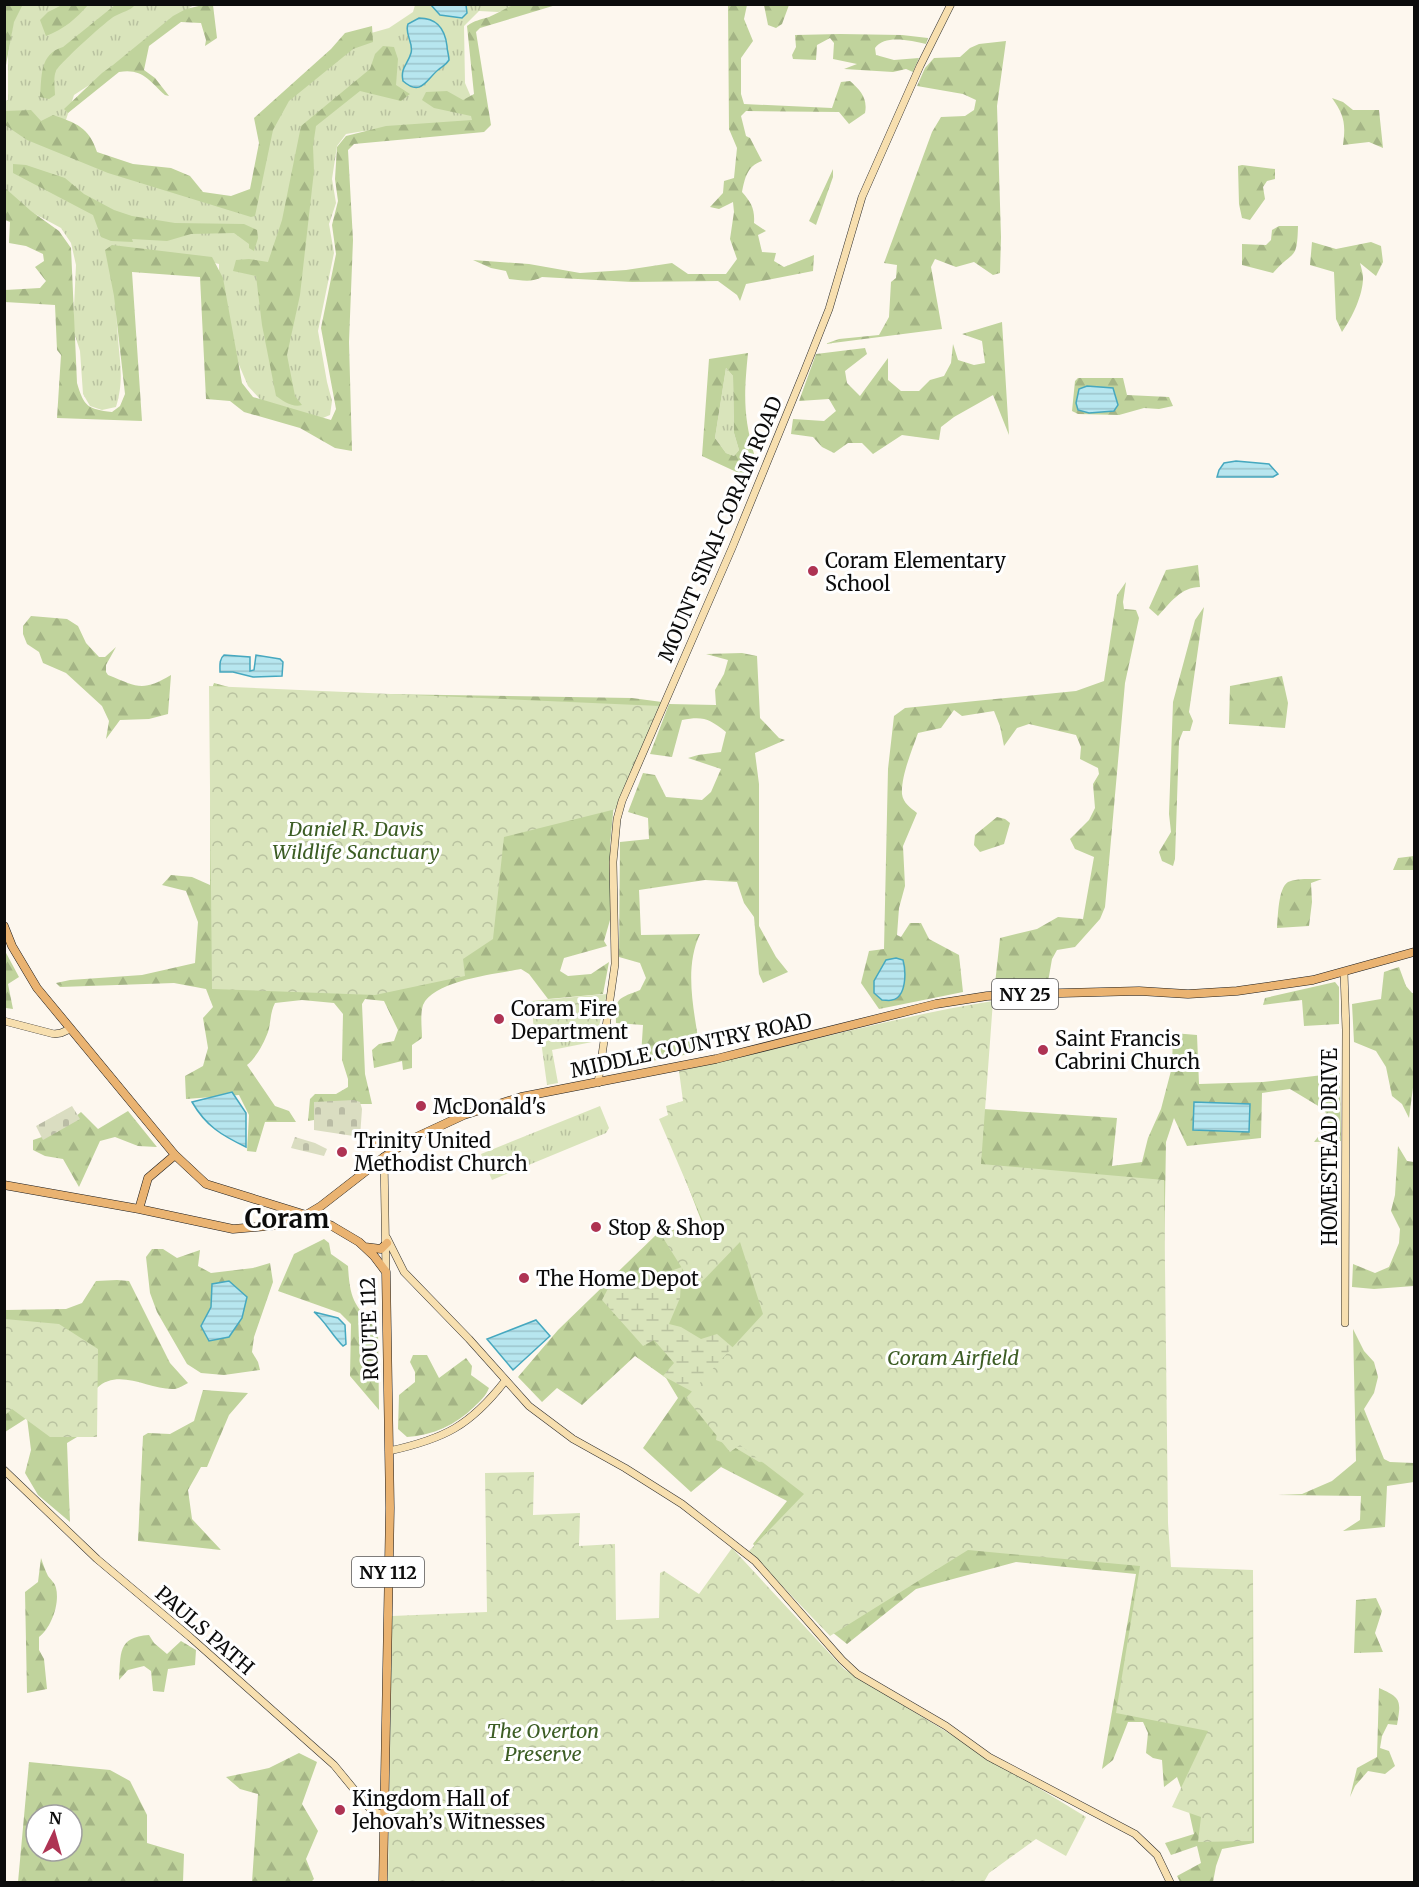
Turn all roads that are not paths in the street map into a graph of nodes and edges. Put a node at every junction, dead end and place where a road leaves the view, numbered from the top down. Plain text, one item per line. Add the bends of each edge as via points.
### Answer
1 (951, 4) edge
2 (4, 926) edge
3 (1414, 952) edge
4 (1344, 972) junction
5 (4, 1021) edge
6 (70, 1029) junction
7 (597, 1083) junction
8 (408, 1141) junction
9 (376, 1144) dead end
10 (175, 1155) junction
11 (384, 1157) junction
12 (4, 1185) edge
13 (139, 1209) junction
14 (306, 1215) junction
15 (387, 1241) junction
16 (364, 1246) junction
17 (386, 1272) junction
18 (1345, 1323) dead end
19 (506, 1381) junction
20 (389, 1451) junction
21 (4, 1470) edge
22 (383, 1815) junction
23 (383, 1882) edge
24 (1170, 1882) edge

1 - 7 main road, MOUNT SINAI-CORAM ROAD via 861,197 829,308 804,372 616,819 615,964
2 - 6 main road, ROUTE 112 via 37,988
3 - 4 main road, MIDDLE COUNTRY ROAD / NY 25
4 - 7 main road, MIDDLE COUNTRY ROAD / NY 25 via 1302,982 1215,993 1139,990 987,996 900,1011 762,1049
4 - 18 main road, HOMESTEAD DRIVE
5 - 6 main road via 54,1034
6 - 10 main road, ROUTE 112
7 - 8 main road, MIDDLE COUNTRY ROAD / NY 25 via 495,1104
8 - 9 main road
8 - 11 main road, MIDDLE COUNTRY ROAD / NY 25
10 - 13 main road via 148,1178
10 - 14 main road, ROUTE 112 via 206,1184
11 - 14 main road, MIDDLE COUNTRY ROAD / NY 25
11 - 15 main road
12 - 13 main road, MIDDLE COUNTRY ROAD / NY 25
13 - 14 main road, MIDDLE COUNTRY ROAD / NY 25 via 233,1229 279,1225
14 - 16 main road, ROUTE 112
15 - 16 main road via 381,1249
15 - 17 main road
15 - 19 main road via 404,1272
16 - 17 main road, ROUTE 112
17 - 20 main road, ROUTE 112 / NY 112
19 - 20 main road via 471,1417 447,1434
19 - 24 main road via 529,1406 557,1427 682,1504 755,1561 857,1674 946,1726 988,1757 1135,1834 1157,1855
20 - 22 main road, ROUTE 112 / NY 112
21 - 22 main road, PAULS PATH via 97,1559 334,1765 371,1810
22 - 23 main road, ROUTE 112 / NY 112

